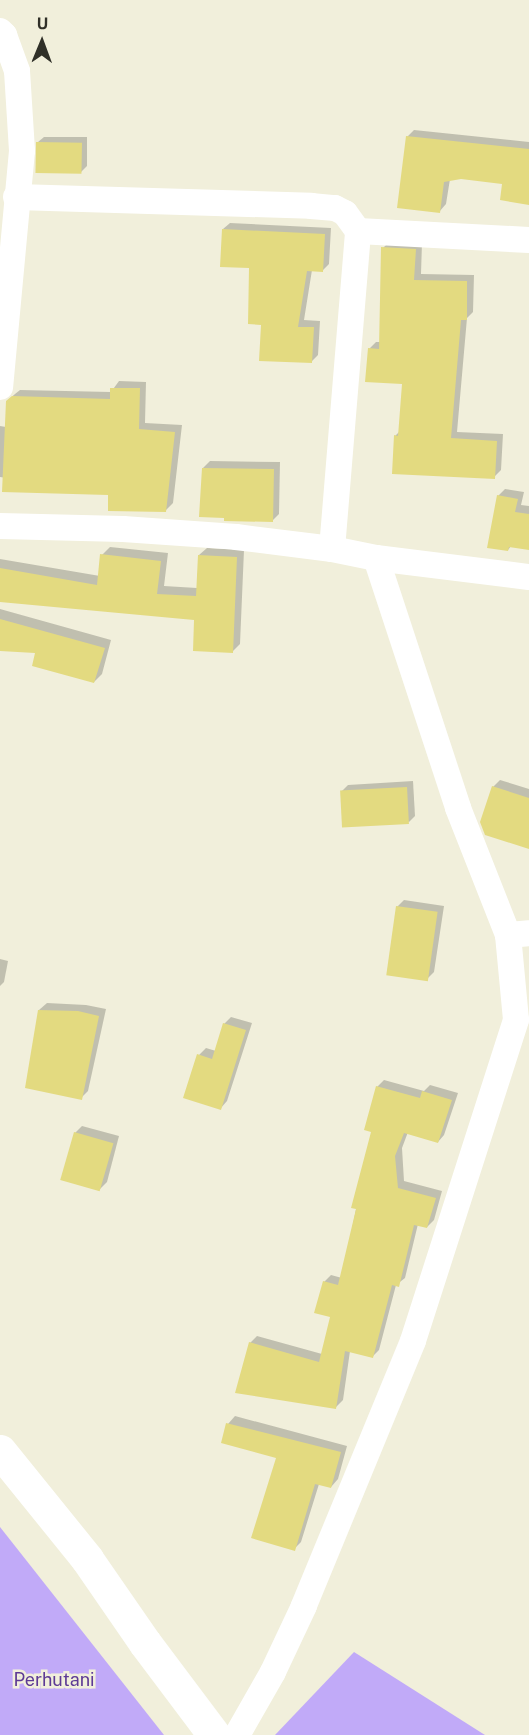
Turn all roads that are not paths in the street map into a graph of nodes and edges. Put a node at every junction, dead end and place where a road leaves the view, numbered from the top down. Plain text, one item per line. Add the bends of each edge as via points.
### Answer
1 (0, 31) edge
2 (16, 197) junction
3 (358, 231) junction
4 (529, 240) edge
5 (0, 387) edge
6 (0, 526) edge
7 (332, 549) junction
8 (376, 558) junction
9 (529, 577) edge
10 (518, 934) edge
11 (0, 1451) edge
12 (214, 1735) edge
13 (237, 1735) edge

1 - 2 street via 17,71 22,152
2 - 3 street via 311,206 345,213
2 - 5 street
3 - 4 street
3 - 7 street
6 - 7 street via 123,529
7 - 8 street
8 - 9 street
8 - 10 street via 458,808
10 - 13 street via 516,1020 414,1341 304,1606
11 - 12 street via 87,1559

